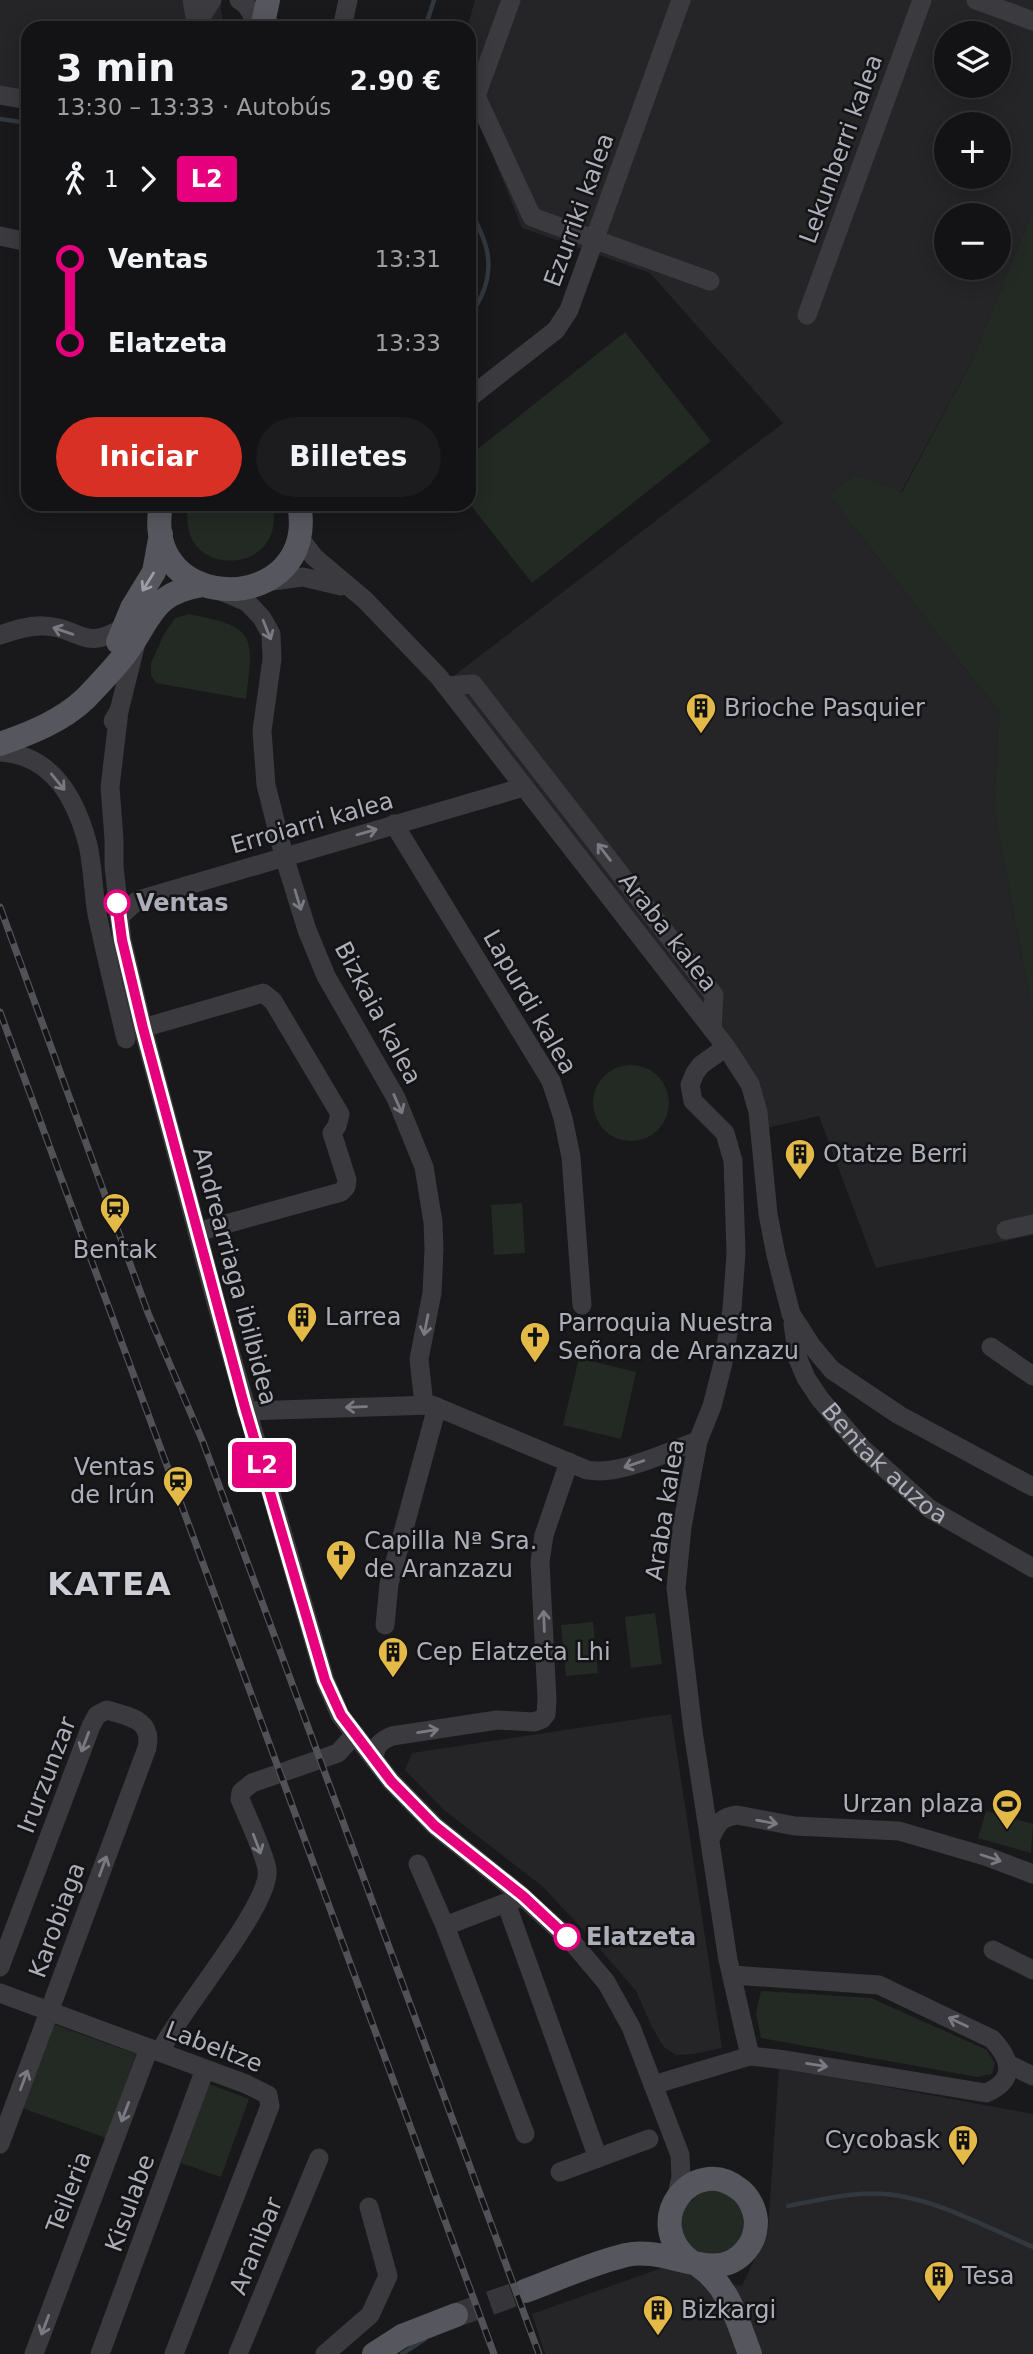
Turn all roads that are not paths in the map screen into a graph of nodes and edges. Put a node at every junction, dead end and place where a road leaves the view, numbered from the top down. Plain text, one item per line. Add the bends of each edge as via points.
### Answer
1 (192, 0) edge
2 (212, 0) edge
3 (239, 0) edge
4 (348, 0) edge
5 (511, 0) edge
6 (681, 0) edge
7 (922, 0) edge
8 (976, 0) edge
9 (260, 15) edge
10 (195, 21) edge
11 (200, 21) edge
12 (344, 21) edge
13 (1033, 21) edge
14 (0, 95) edge
15 (21, 99) edge
16 (0, 236) edge
17 (21, 240) edge
18 (594, 240) junction
19 (710, 281) dead end
20 (807, 315) dead end
21 (476, 393) edge
22 (160, 511) edge
23 (302, 511) edge
24 (161, 534) junction
25 (299, 537) junction
26 (263, 582) junction
27 (210, 587) junction
28 (352, 589) junction
29 (131, 631) junction
30 (0, 635) edge
31 (446, 686) junction
32 (119, 711) junction
33 (0, 744) edge
34 (0, 752) edge
35 (524, 787) junction
36 (394, 824) junction
37 (284, 856) junction
38 (119, 917) junction
39 (712, 1029) junction
40 (134, 1033) junction
41 (726, 1047) junction
42 (1033, 1224) edge
43 (1006, 1230) dead end
44 (197, 1232) junction
45 (582, 1305) dead end
46 (791, 1314) junction
47 (991, 1347) dead end
48 (1033, 1376) edge
49 (430, 1406) junction
50 (246, 1411) junction
51 (698, 1441) junction
52 (569, 1462) junction
53 (1033, 1487) edge
54 (1033, 1568) edge
55 (385, 1625) dead end
56 (133, 1718) joint
57 (355, 1734) junction
58 (374, 1759) junction
59 (702, 1780) junction
60 (737, 1815) junction
61 (711, 1837) junction
62 (418, 1864) dead end
63 (1033, 1874) edge
64 (514, 1900) junction
65 (445, 1926) junction
66 (993, 1950) dead end
67 (0, 1967) edge
68 (1033, 1970) edge
69 (732, 1975) junction
70 (0, 1993) edge
71 (49, 2011) junction
72 (154, 2050) junction
73 (750, 2056) junction
74 (1008, 2064) junction
75 (205, 2069) junction
76 (1033, 2076) edge
77 (653, 2085) junction
78 (525, 2134) dead end
79 (649, 2139) dead end
80 (0, 2144) edge
81 (680, 2155) junction
82 (319, 2158) dead end
83 (597, 2158) junction
84 (560, 2172) dead end
85 (719, 2180) junction
86 (673, 2204) junction
87 (369, 2207) dead end
88 (627, 2255) junction
89 (742, 2255) junction
90 (694, 2263) junction
91 (526, 2291) tunnel mouth
92 (734, 2311) junction
93 (456, 2315) tunnel mouth
94 (34, 2354) edge
95 (100, 2354) edge
96 (174, 2354) edge
97 (238, 2354) edge
98 (325, 2354) edge
99 (374, 2354) edge
100 (750, 2354) edge

1 - 10 street
2 - 11 street
3 - 9 street
4 - 12 street
5 - 18 street via 476,96 532,217
6 - 18 street, Ezurriki kalea
7 - 20 street, Lekunberri kalea
8 - 13 street
14 - 15 street
16 - 17 street
18 - 19 street
18 - 21 street, Ezurriki kalea via 569,310 556,330
22 - 24 main road
23 - 25 main road
24 - 27 main road via 180,570
24 -> 29 main road via 154,572
25 - 26 main road via 290,559
25 - 28 street, Araba kalea via 314,557
26 - 27 main road via 240,590
26 - 28 street via 303,578
27 - 29 main road via 184,588 163,600
27 -> 37 street, Bizkaia kalea via 247,602 271,635 262,731 266,785
28 - 31 street, Araba kalea
29 -> 30 street via 86,639 45,625
29 - 32 street
29 - 33 main road via 119,662 75,707 34,732
31 - 35 street, Araba kalea
39 -> 31 street via 714,995 664,930 473,684
32 - 38 street, Andrearriaga ibilbidea via 110,788
32 - 40 street via 106,751 101,844 116,960
34 -> 40 street via 22,754 41,764 59,782 77,813 88,847 96,911
35 - 36 street, Erroiarri kalea
35 - 39 street, Araba kalea
37 -> 36 street, Erroiarri kalea
36 - 45 street, Lapurdi kalea via 551,1082 571,1157
37 - 38 street, Erroiarri kalea via 138,900
37 -> 49 street, Bizkaia kalea via 326,976 396,1098 424,1167 434,1249 432,1293 419,1359
38 - 40 street, Andrearriaga ibilbidea
39 - 41 street, Araba kalea
40 - 44 street, Andrearriaga ibilbidea
40 - 44 street via 263,993 273,1001 340,1114 332,1133 347,1180 341,1192
41 - 46 street, Bentak auzoa via 750,1084 758,1112 768,1214
41 - 51 street, Araba kalea via 701,1065 690,1084 693,1101 725,1133 733,1161 736,1253 723,1363
42 - 43 street
44 - 50 street, Andrearriaga ibilbidea
46 - 53 street, Bentak auzoa via 832,1370 899,1415
46 - 54 street, Bentak auzoa via 806,1378 863,1449 930,1509
47 - 48 street
49 -> 50 street
49 - 52 street
49 - 55 street, Bizkaia kalea via 389,1584
50 - 57 street, Andrearriaga ibilbidea via 325,1680
51 -> 52 street via 609,1471
51 - 59 street, Araba kalea via 676,1588
58 -> 52 street via 382,1740 392,1736 497,1720 534,1721 546,1714 540,1562 544,1535
56 -> 67 street, Irurzunzar via 107,1710 97,1715 91,1726
71 -> 56 street, Karobiaga via 147,1748 146,1727
57 - 58 street, Andrearriaga ibilbidea
57 -> 72 street, Teileria via 338,1753 252,1783 241,1792 267,1869 266,1884 232,1944
58 - 64 street, Andrearriaga ibilbidea via 435,1826
59 - 60 street
59 - 61 street, Araba kalea
60 - 61 street via 718,1823
60 -> 63 street via 795,1826 899,1831
61 - 69 street, Araba kalea
62 - 65 street
64 - 65 street
64 - 77 street, Andrearriaga ibilbidea via 573,1943 606,1982 631,2027
64 - 83 street
65 - 78 street
66 - 68 street
69 - 73 street, Araba kalea
74 -> 69 street via 992,2039 879,1985
70 - 71 street, Labeltze
71 - 72 street, Labeltze
80 -> 71 street, Karobiaga
72 - 75 street, Labeltze
72 -> 94 street, Teileria
73 -> 74 street via 986,2093 1000,2087
73 - 77 street
74 - 76 street
75 - 95 street, Kisulabe
75 - 96 street, Labeltze via 259,2089 268,2095 270,2106
77 - 81 street, Andrearriaga ibilbidea
79 - 83 street
81 - 85 street
81 - 86 street, Andrearriaga ibilbidea via 681,2177
82 - 97 street, Aranibar
83 - 84 street
85 - 86 main road via 695,2183
85 - 89 main road via 741,2190 754,2210 755,2234
86 - 88 main road via 651,2234
86 - 90 main road via 670,2233 681,2254
87 - 98 street via 388,2276 370,2315
88 - 90 main road via 660,2255
88 - 91 main road
89 - 90 main road via 717,2267
89 - 92 main road via 734,2283
90 - 92 main road via 720,2285
92 - 100 main road
93 - 99 main road via 402,2336

